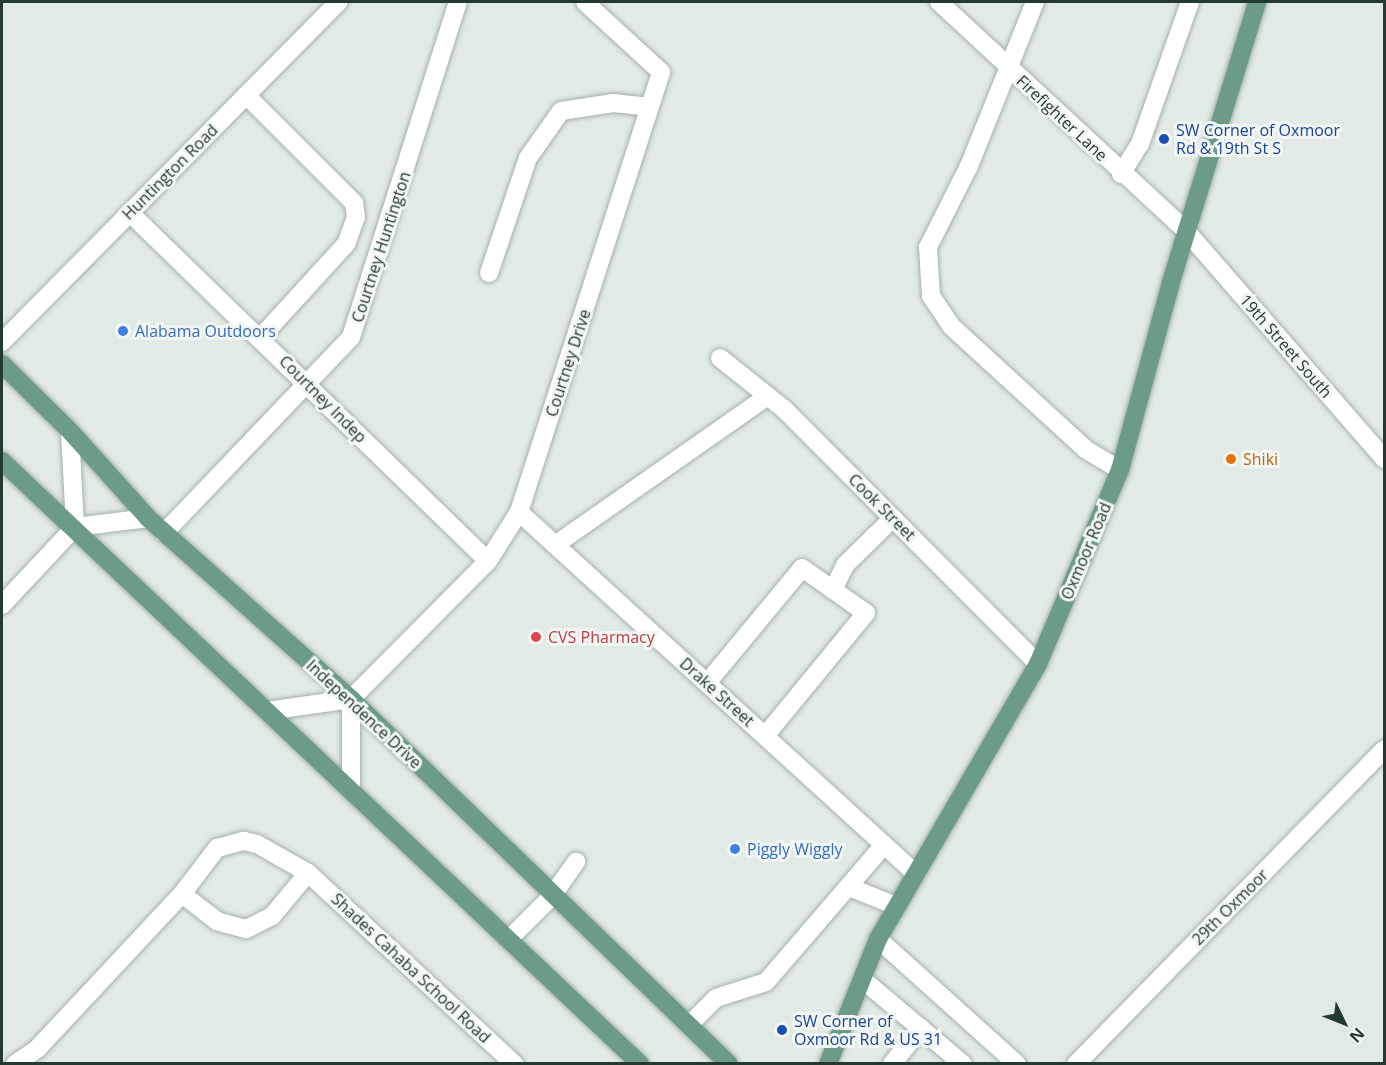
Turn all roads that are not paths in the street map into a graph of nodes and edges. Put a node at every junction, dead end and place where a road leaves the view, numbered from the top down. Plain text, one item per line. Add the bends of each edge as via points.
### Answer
1 (339, 2) edge
2 (458, 2) edge
3 (585, 2) edge
4 (939, 2) edge
5 (1035, 2) edge
6 (1190, 2) edge
7 (1255, 2) edge
8 (1008, 67) junction
9 (246, 95) junction
10 (650, 107) junction
11 (1121, 174) junction
12 (130, 213) junction
13 (1187, 232) junction
14 (489, 273) dead end
15 (261, 337) junction
16 (2, 342) edge
17 (720, 358) dead end
18 (2, 364) edge
19 (306, 383) junction
20 (768, 396) junction
21 (70, 431) junction
22 (1384, 459) edge
23 (2, 461) edge
24 (1120, 470) junction
25 (519, 512) junction
26 (148, 518) junction
27 (893, 518) junction
28 (75, 527) junction
29 (164, 533) junction
30 (555, 545) junction
31 (488, 561) junction
32 (833, 590) junction
33 (2, 605) edge
34 (1038, 664) junction
35 (706, 682) junction
36 (351, 699) junction
37 (267, 711) junction
38 (765, 736) junction
39 (1384, 750) edge
40 (351, 789) junction
41 (884, 845) junction
42 (576, 862) dead end
43 (308, 873) junction
44 (915, 873) junction
45 (849, 887) junction
46 (182, 894) junction
47 (552, 896) junction
48 (896, 906) junction
49 (510, 938) junction
50 (879, 939) junction
51 (862, 979) junction
52 (688, 1025) junction
53 (921, 1028) junction
54 (955, 1061) edge
55 (831, 1062) edge
56 (15, 1064) edge
57 (514, 1064) edge
58 (640, 1064) edge
59 (729, 1064) edge
60 (891, 1064) edge
61 (1017, 1064) edge
62 (1076, 1064) edge

1 - 9 street, Huntington Road
2 - 19 street, Courtney Huntington via 351,337
3 - 10 street, Courtney Drive via 661,72
4 - 8 street, Firefighter Lane
5 - 8 street
6 - 11 street via 1140,144
7 - 13 main road, Oxmoor Road
8 - 11 street, Firefighter Lane
8 - 24 street via 969,166 928,247 931,296 951,326 1085,449
9 - 12 street, Huntington Road
9 - 15 street via 354,203 356,217 346,244
10 - 14 street via 613,103 561,111 528,158
10 - 25 street, Courtney Drive
11 - 13 street, Firefighter Lane
12 - 15 street, Courtney Indep
12 - 16 street, Huntington Road
13 - 22 street, 19th Street South
13 - 24 main road, Oxmoor Road
15 - 19 street, Courtney Indep
17 - 20 street, Cook Street
18 - 21 main road, Independence Drive
19 - 29 street, Courtney Huntington
19 - 31 street, Courtney Indep
20 - 27 street, Cook Street
20 - 30 street
21 - 26 main road, Independence Drive
21 - 28 street
23 - 28 main road
24 - 34 main road, Oxmoor Road
25 - 30 street, Drake Street
25 - 31 street, Courtney Drive
26 - 28 street
26 - 29 main road, Independence Drive
27 - 32 street via 845,565
27 - 34 street, Cook Street
28 - 33 street
28 - 37 main road
29 - 36 main road, Independence Drive
30 - 35 street, Drake Street
31 - 36 street, Courtney Drive
32 - 35 street via 802,568
32 - 38 street via 866,614
34 - 44 main road, Oxmoor Road
35 - 38 street, Drake Street
36 - 37 street
36 - 40 street
36 - 47 main road, Independence Drive
37 - 40 main road
38 - 41 street, Drake Street
39 - 62 street, 29th Oxmoor
40 - 49 main road
41 - 44 street, Drake Street
41 - 45 street
42 - 47 street
43 - 46 street, Shades Cahaba School Road via 257,844 230,843 207,858
43 - 46 street via 272,916 246,928 217,921
43 - 57 street, Shades Cahaba School Road
44 - 48 main road, Oxmoor Road
45 - 48 street
45 - 52 street via 766,982 716,998
46 - 56 street, Shades Cahaba School Road via 37,1049
47 - 49 street
47 - 52 main road, Independence Drive
48 - 50 main road, Oxmoor Road
49 - 58 main road
50 - 51 main road, Oxmoor Road
50 - 61 street
51 - 53 street
51 - 55 main road, Oxmoor Road
52 - 59 main road, Independence Drive
53 - 54 street
53 - 60 street

